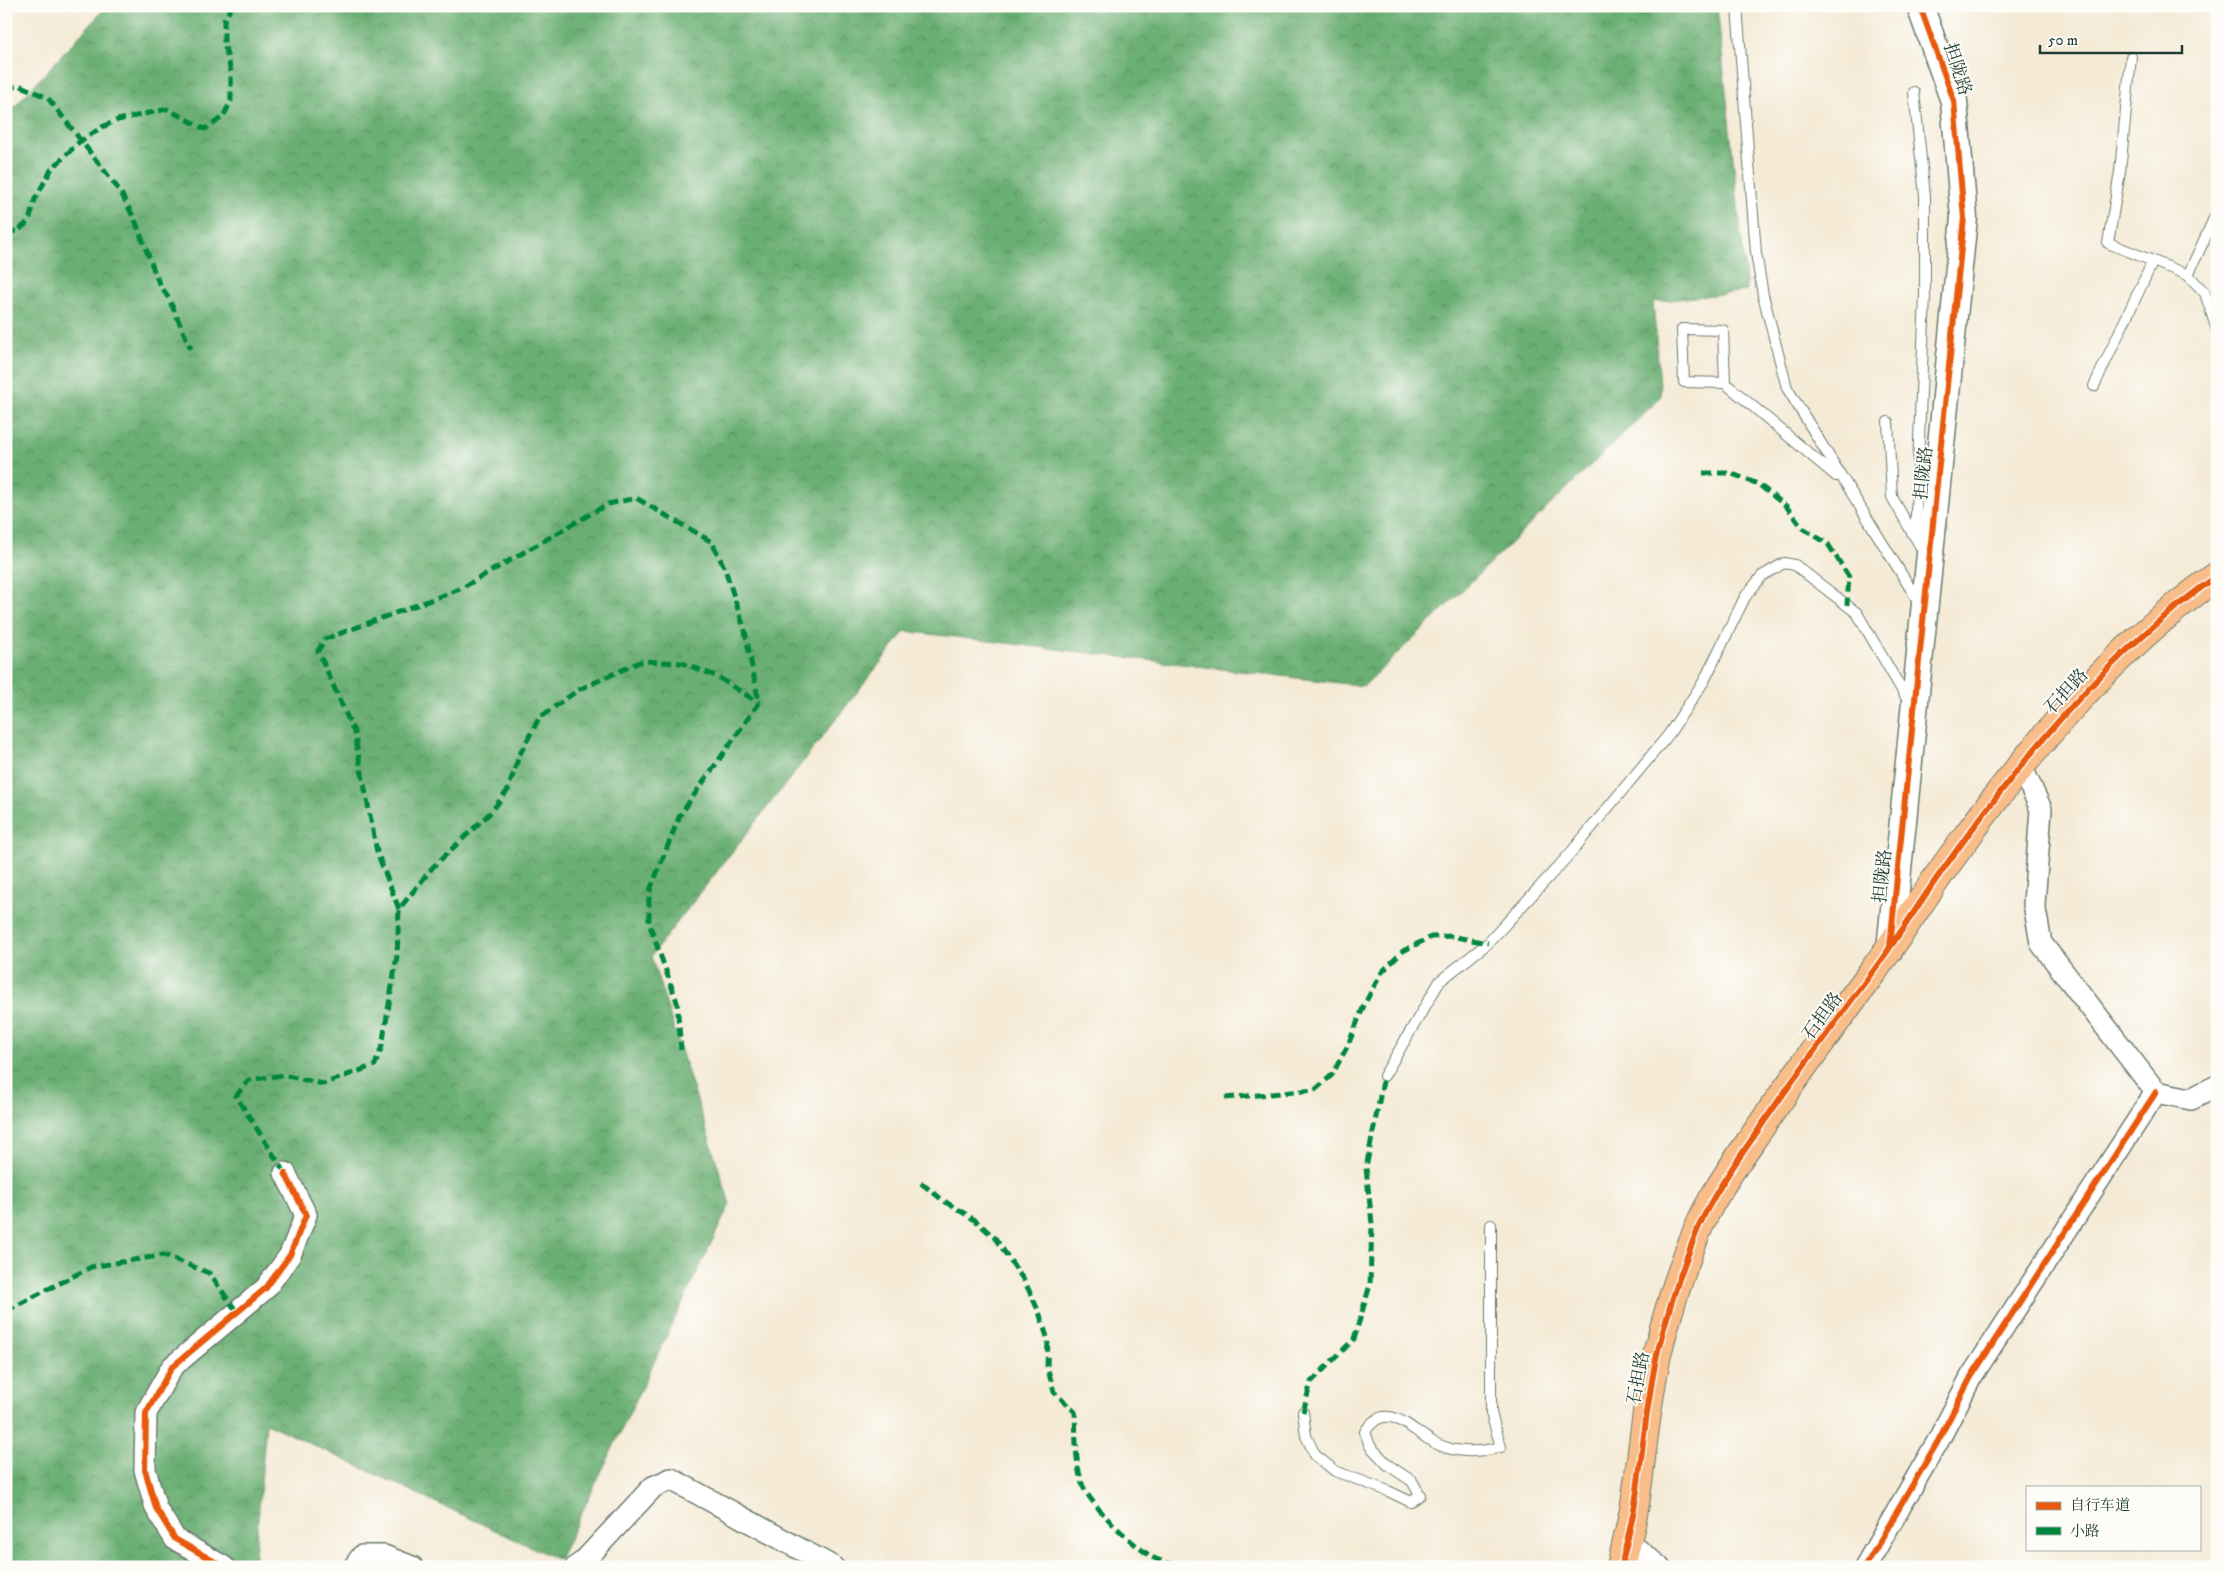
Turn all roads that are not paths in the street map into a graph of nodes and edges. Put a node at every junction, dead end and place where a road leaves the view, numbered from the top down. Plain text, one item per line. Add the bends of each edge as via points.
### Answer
1 (1737, 6) edge
2 (1920, 6) edge
3 (2131, 58) dead end
4 (1914, 92) dead end
5 (2217, 212) edge
6 (2153, 261) junction
7 (2188, 274) junction
8 (2217, 330) edge
9 (1725, 383) junction
10 (2094, 386) dead end
11 (1888, 422) dead end
12 (1845, 483) junction
13 (1915, 537) junction
14 (1929, 563) junction
15 (2217, 576) edge
16 (1924, 612) junction
17 (1914, 711) junction
18 (2021, 766) junction
19 (1890, 949) junction
20 (1384, 1076) dead end
21 (2217, 1086) edge
22 (2156, 1092) junction
23 (285, 1173) dead end
24 (1491, 1225) dead end
25 (1303, 1412) dead end
26 (1627, 1541) junction
27 (224, 1567) edge
28 (354, 1567) edge
29 (412, 1567) edge
30 (576, 1567) edge
31 (833, 1567) edge
32 (1620, 1567) edge
33 (1659, 1567) edge
34 (1866, 1567) edge

1 - 12 lane via 1756,253 1764,295 1787,388
2 - 14 street, 担陇路 via 1954,101 1964,218
3 - 6 lane via 2120,172 2108,243
4 - 13 lane via 1925,226
5 - 7 lane
6 - 7 lane
6 - 10 lane
7 - 8 lane via 2205,293
9 - 9 lane via 1723,330 1682,329 1684,382
9 - 12 lane
11 - 13 lane via 1892,497
12 - 16 lane
13 - 14 lane
14 - 16 street, 担陇路
15 - 18 main road, 石担路 via 2182,600 2120,655 2055,724
16 - 17 street, 担陇路
17 - 19 street, 担陇路
17 - 20 lane via 1857,613 1795,565 1784,564 1762,576 1745,597 1704,681 1669,734 1561,864 1488,943 1440,981
18 - 19 main road, 石担路 via 1948,863
18 - 22 street via 2041,809 2034,904 2041,943
19 - 26 main road, 石担路 via 1730,1171 1696,1232 1658,1351
21 - 22 street via 2191,1099
22 - 34 street via 1971,1377
23 - 27 street via 306,1216 290,1255 266,1288 172,1367 146,1413 145,1470 156,1508 175,1539
24 - 25 lane via 1491,1413 1501,1447 1480,1452 1451,1449 1430,1440 1403,1420 1386,1417 1370,1422 1365,1432 1370,1446 1388,1466 1412,1481 1420,1495 1411,1502 1335,1470 1315,1455 1306,1436
26 - 32 main road, 石担路
26 - 33 street
28 - 29 street via 362,1556 384,1556
30 - 31 street via 653,1487 671,1479

